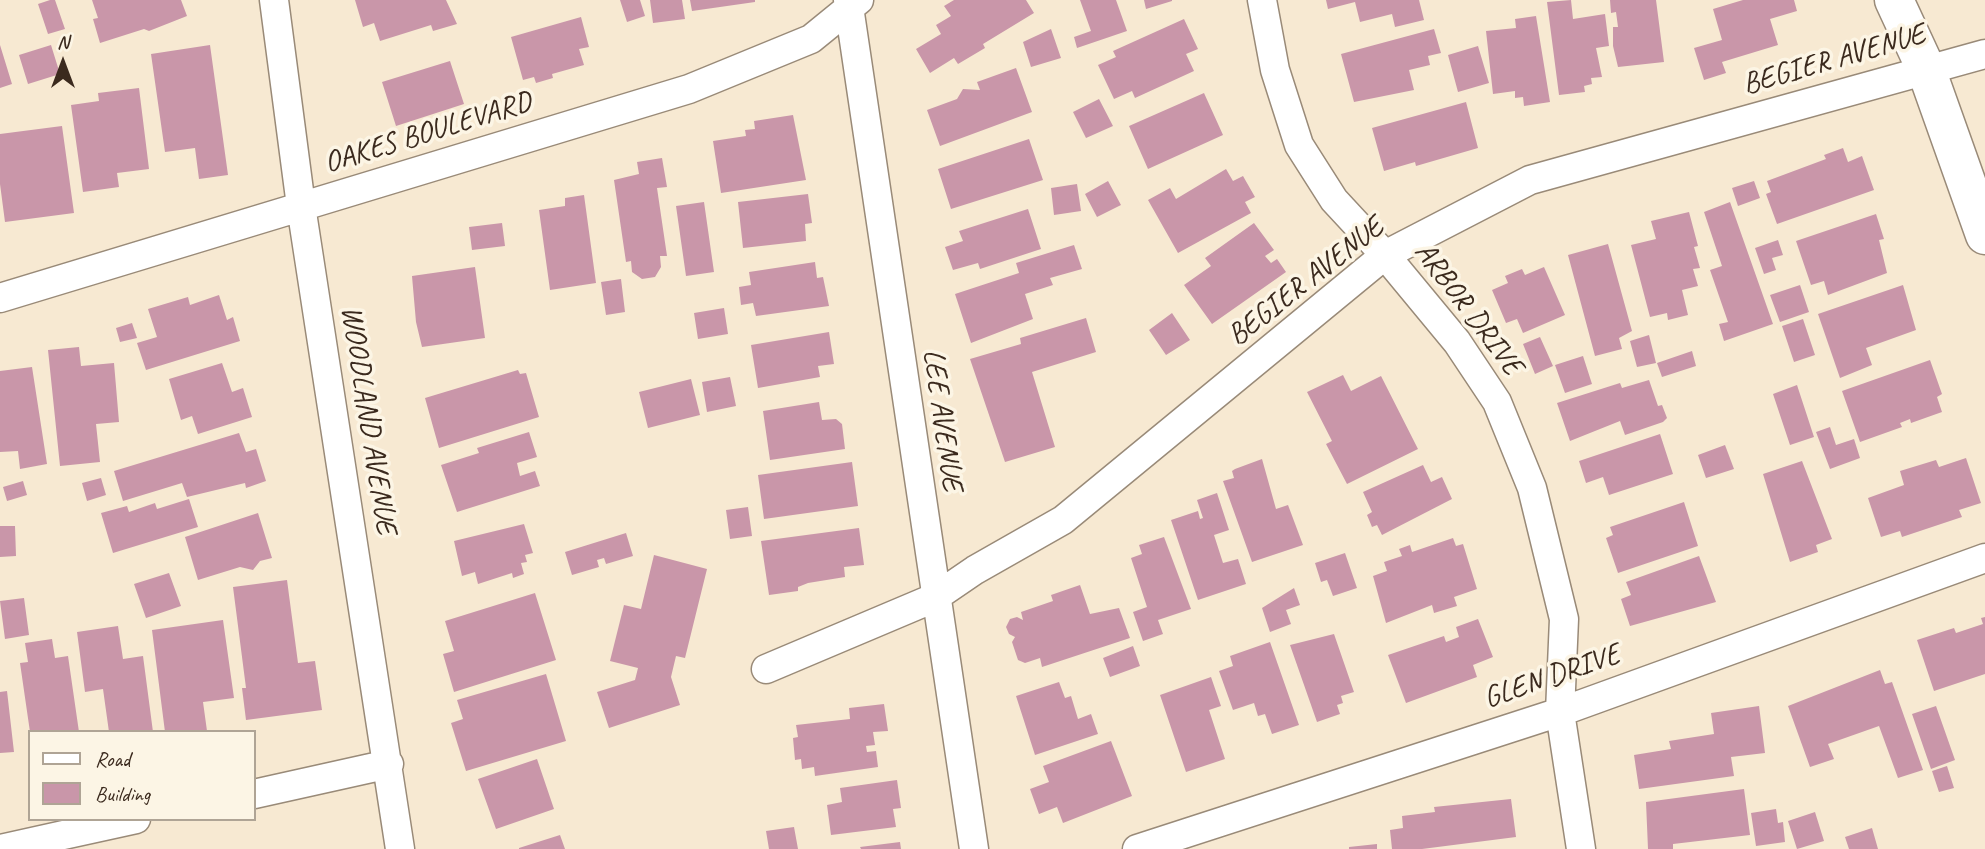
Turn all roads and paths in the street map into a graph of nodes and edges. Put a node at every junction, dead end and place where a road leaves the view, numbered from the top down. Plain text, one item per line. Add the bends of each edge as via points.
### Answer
1 (274, 0) edge
2 (1262, 0) edge
3 (1894, 0) edge
4 (852, 3) edge
5 (1985, 54) edge
6 (1926, 69) junction
7 (301, 206) junction
8 (1985, 235) edge
9 (1385, 255) junction
10 (0, 298) edge
11 (1985, 558) edge
12 (934, 598) junction
13 (766, 668) dead end
14 (1560, 712) junction
15 (389, 764) junction
16 (256, 794) edge
17 (127, 821) edge
18 (0, 849) edge
19 (400, 849) edge
20 (974, 849) edge
21 (1137, 849) edge
22 (1581, 849) edge

1 - 7 street, WOODLAND AVENUE
2 - 9 street, ARBOR DRIVE via 1275,70 1299,145 1334,200
3 - 6 main road
4 - 7 street, OAKES BOULEVARD via 811,39 689,89
4 - 12 street, LEE AVENUE
5 - 6 street, BEGIER AVENUE
6 - 8 main road
6 - 9 street, BEGIER AVENUE via 1530,180
7 - 10 street, OAKES BOULEVARD
7 - 15 street, WOODLAND AVENUE
9 - 12 street, BEGIER AVENUE via 1063,520
9 - 14 street, ARBOR DRIVE via 1457,342 1497,402 1532,488 1564,619
11 - 14 street, GLEN DRIVE
12 - 13 street, BEGIER AVENUE
12 - 20 street, LEE AVENUE
14 - 21 street, GLEN DRIVE
14 - 22 street, ARBOR DRIVE
15 - 16 street
15 - 19 street, WOODLAND AVENUE
17 - 18 street

